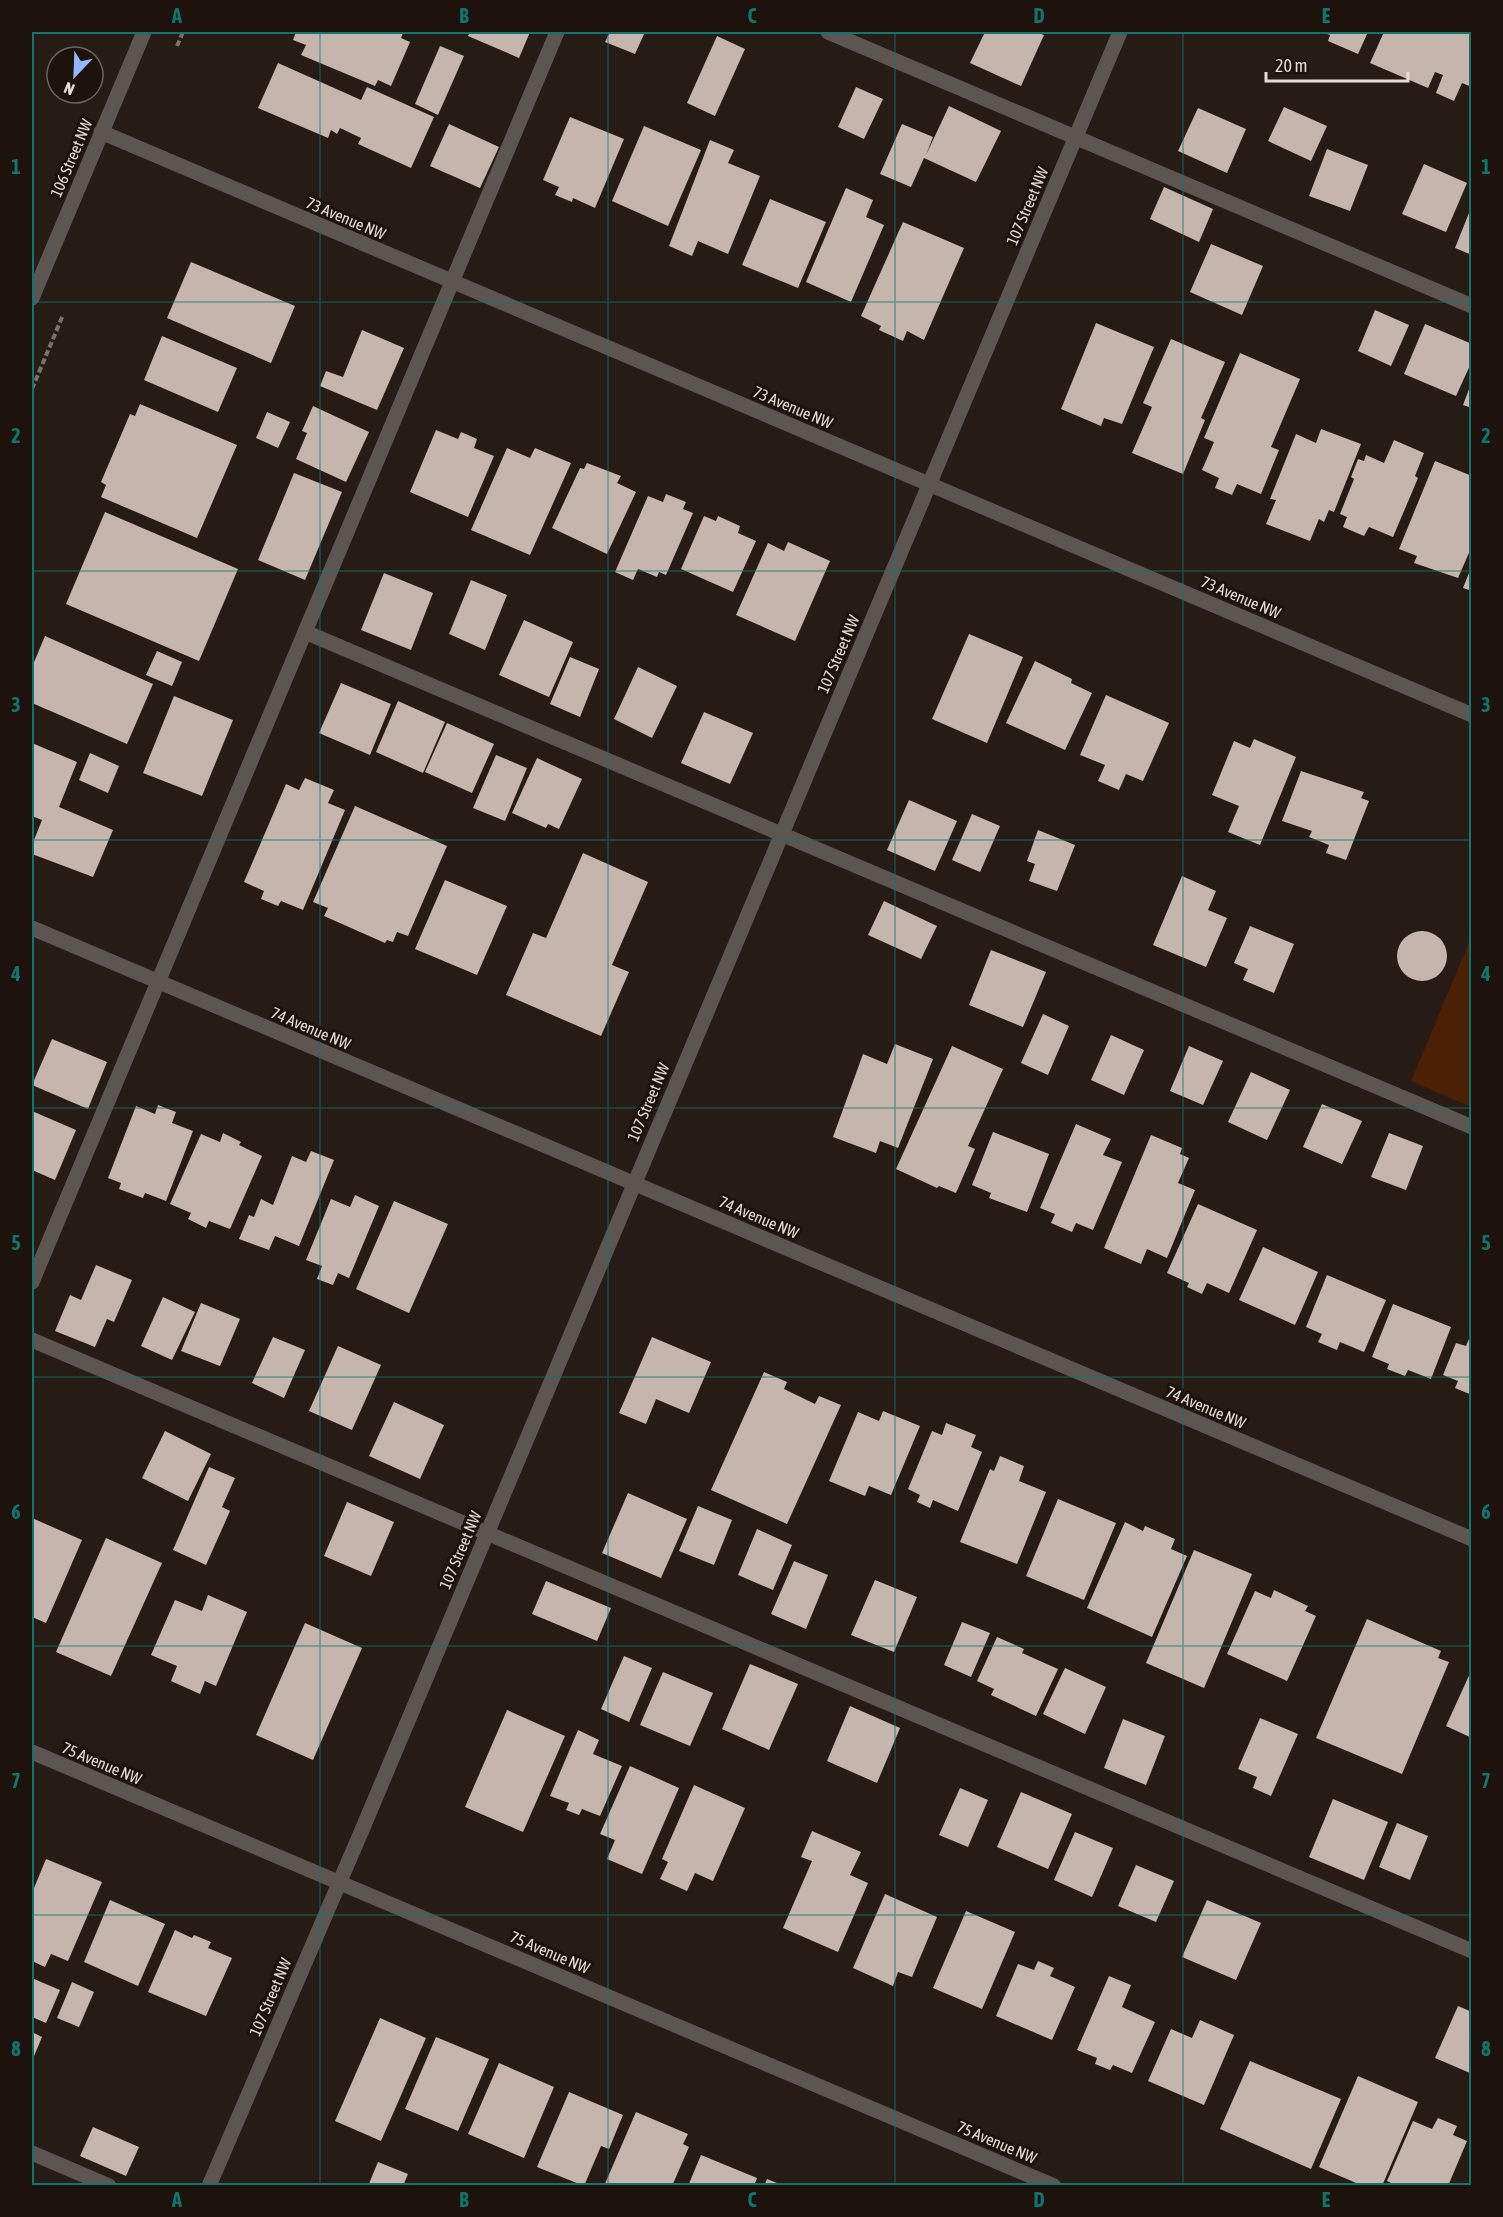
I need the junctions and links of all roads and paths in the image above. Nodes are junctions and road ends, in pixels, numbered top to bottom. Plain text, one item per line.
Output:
1 (144, 32) edge
2 (557, 32) edge
3 (828, 32) edge
4 (1120, 32) edge
5 (101, 132) junction
6 (1075, 137) junction
7 (452, 283) junction
8 (32, 298) edge
9 (1472, 306) edge
10 (929, 484) junction
11 (304, 632) junction
12 (1472, 715) edge
13 (782, 835) junction
14 (32, 928) edge
15 (157, 982) junction
16 (1472, 1127) edge
17 (633, 1184) junction
18 (32, 1282) edge
19 (32, 1340) edge
20 (486, 1533) junction
21 (1472, 1539) edge
22 (32, 1752) edge
23 (339, 1882) junction
24 (1472, 1951) edge
25 (32, 2153) edge
26 (109, 2186) edge
27 (208, 2186) edge
28 (1054, 2186) edge

1 - 5 street, 106 Street NW
2 - 7 street
3 - 6 street
4 - 6 street, 107 Street NW
5 - 7 street, 73 Avenue NW
5 - 8 street, 106 Street NW
6 - 9 street
6 - 10 street, 107 Street NW
7 - 10 street, 73 Avenue NW
7 - 11 street
10 - 12 street, 73 Avenue NW
10 - 13 street, 107 Street NW
11 - 13 street
11 - 15 street
13 - 16 street
13 - 17 street, 107 Street NW
14 - 15 street, 74 Avenue NW
15 - 17 street, 74 Avenue NW
15 - 18 street
17 - 20 street, 107 Street NW
17 - 21 street, 74 Avenue NW
19 - 20 street
20 - 23 street, 107 Street NW
20 - 24 street
22 - 23 street, 75 Avenue NW
23 - 27 street, 107 Street NW
23 - 28 street, 75 Avenue NW
25 - 26 street

